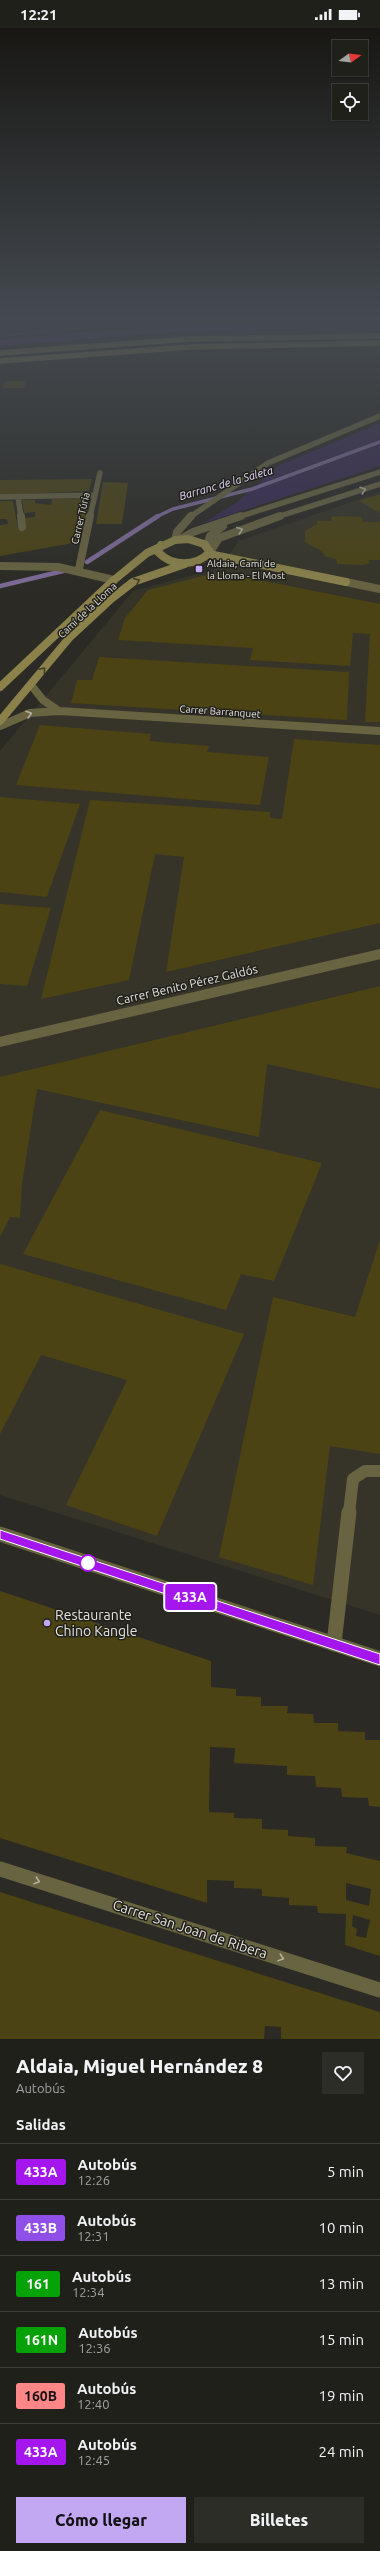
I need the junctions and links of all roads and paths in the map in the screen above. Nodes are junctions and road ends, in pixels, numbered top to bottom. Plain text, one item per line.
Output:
1 (380, 416) edge
2 (380, 472) edge
3 (100, 473) dead end
4 (380, 484) edge
5 (95, 494) junction
6 (0, 497) edge
7 (18, 497) junction
8 (230, 521) junction
9 (22, 527) dead end
10 (178, 540) junction
11 (161, 545) junction
12 (208, 551) junction
13 (198, 561) junction
14 (247, 563) junction
15 (0, 566) edge
16 (79, 569) junction
17 (114, 580) junction
18 (380, 589) edge
19 (30, 684) junction
20 (0, 688) edge
21 (59, 711) junction
22 (0, 722) edge
23 (0, 726) edge
24 (380, 731) edge
25 (380, 954) edge
26 (0, 1042) edge
27 (380, 1471) edge
28 (0, 1534) edge
29 (334, 1644) junction
30 (380, 1659) edge
31 (0, 1869) edge
32 (380, 1990) edge

1 - 10 street
2 - 8 street
3 - 5 street, Carrer Túria
12 -> 4 street
5 - 7 street
5 - 16 street, Carrer Túria
6 - 7 street
7 - 9 street
8 - 10 street
8 - 12 street
10 - 11 street, Camí de la Lloma
10 - 12 street
11 - 13 street
11 - 17 street, Camí de la Lloma
12 - 13 street
12 - 14 street
13 - 14 street
19 -> 13 street, Camí de la Lloma
14 - 18 street
15 - 16 street
16 - 17 street
17 - 20 street, Camí de la Lloma
19 - 21 street, Carrer Barranquet
19 - 22 street, Camí de la Lloma
23 -> 21 street, Carrer Barranquet
21 - 24 street, Carrer Barranquet
25 - 26 street, Carrer Benito Pérez Galdós
27 - 29 street
28 - 29 street
29 - 30 street
31 -> 32 street, Carrer San Joan de Ribera

